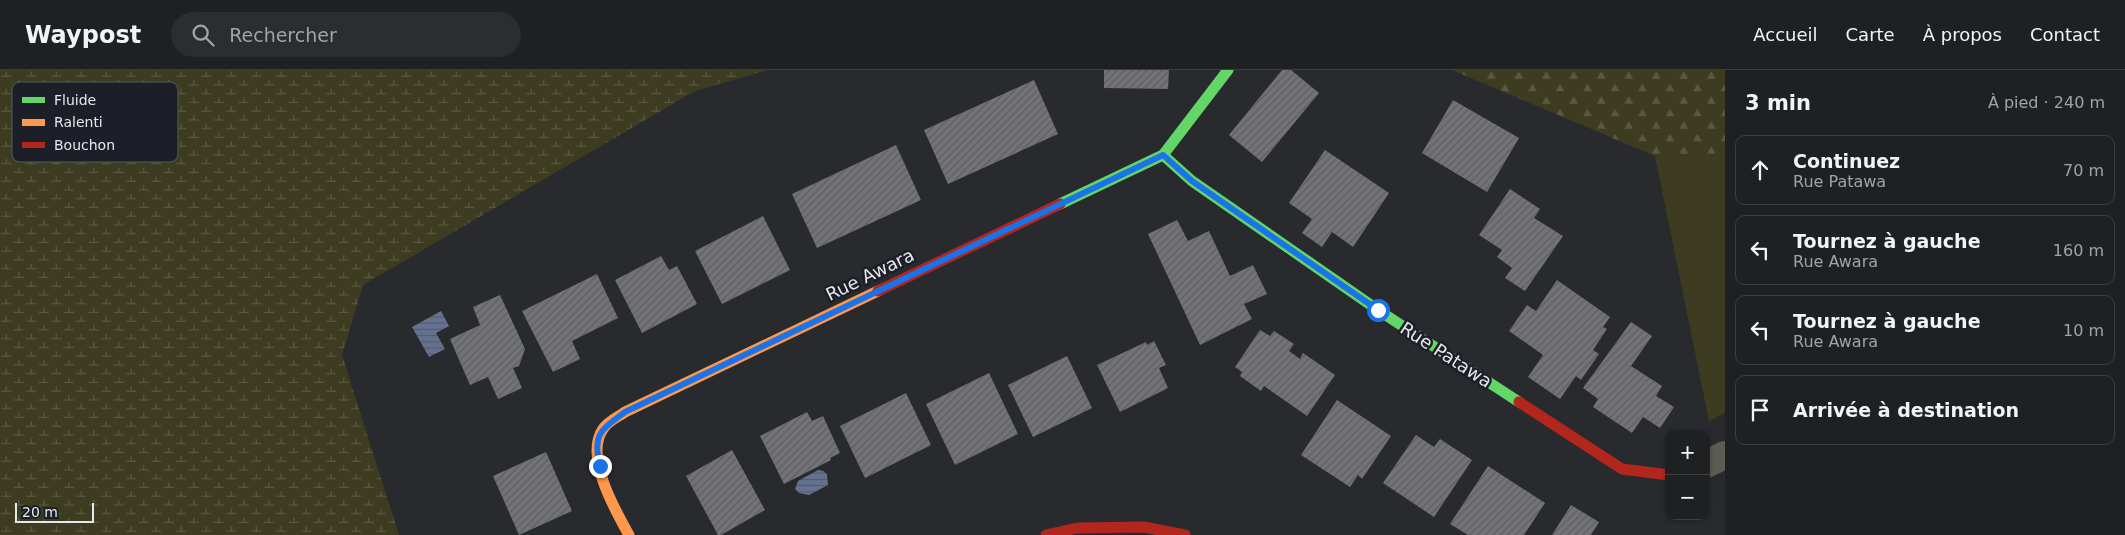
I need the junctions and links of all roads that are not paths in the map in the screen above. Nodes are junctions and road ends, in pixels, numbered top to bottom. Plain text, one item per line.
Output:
1 (1228, 70) edge
2 (1163, 155) junction
3 (1725, 455) edge
4 (1710, 462) edge
5 (1665, 474) edge
6 (629, 535) edge
7 (1046, 535) edge
8 (1185, 535) edge

1 - 2 street, Rue Awara
2 - 5 street, Rue Patawa
2 - 6 street, Rue Awara
3 - 4 street
7 - 8 street

